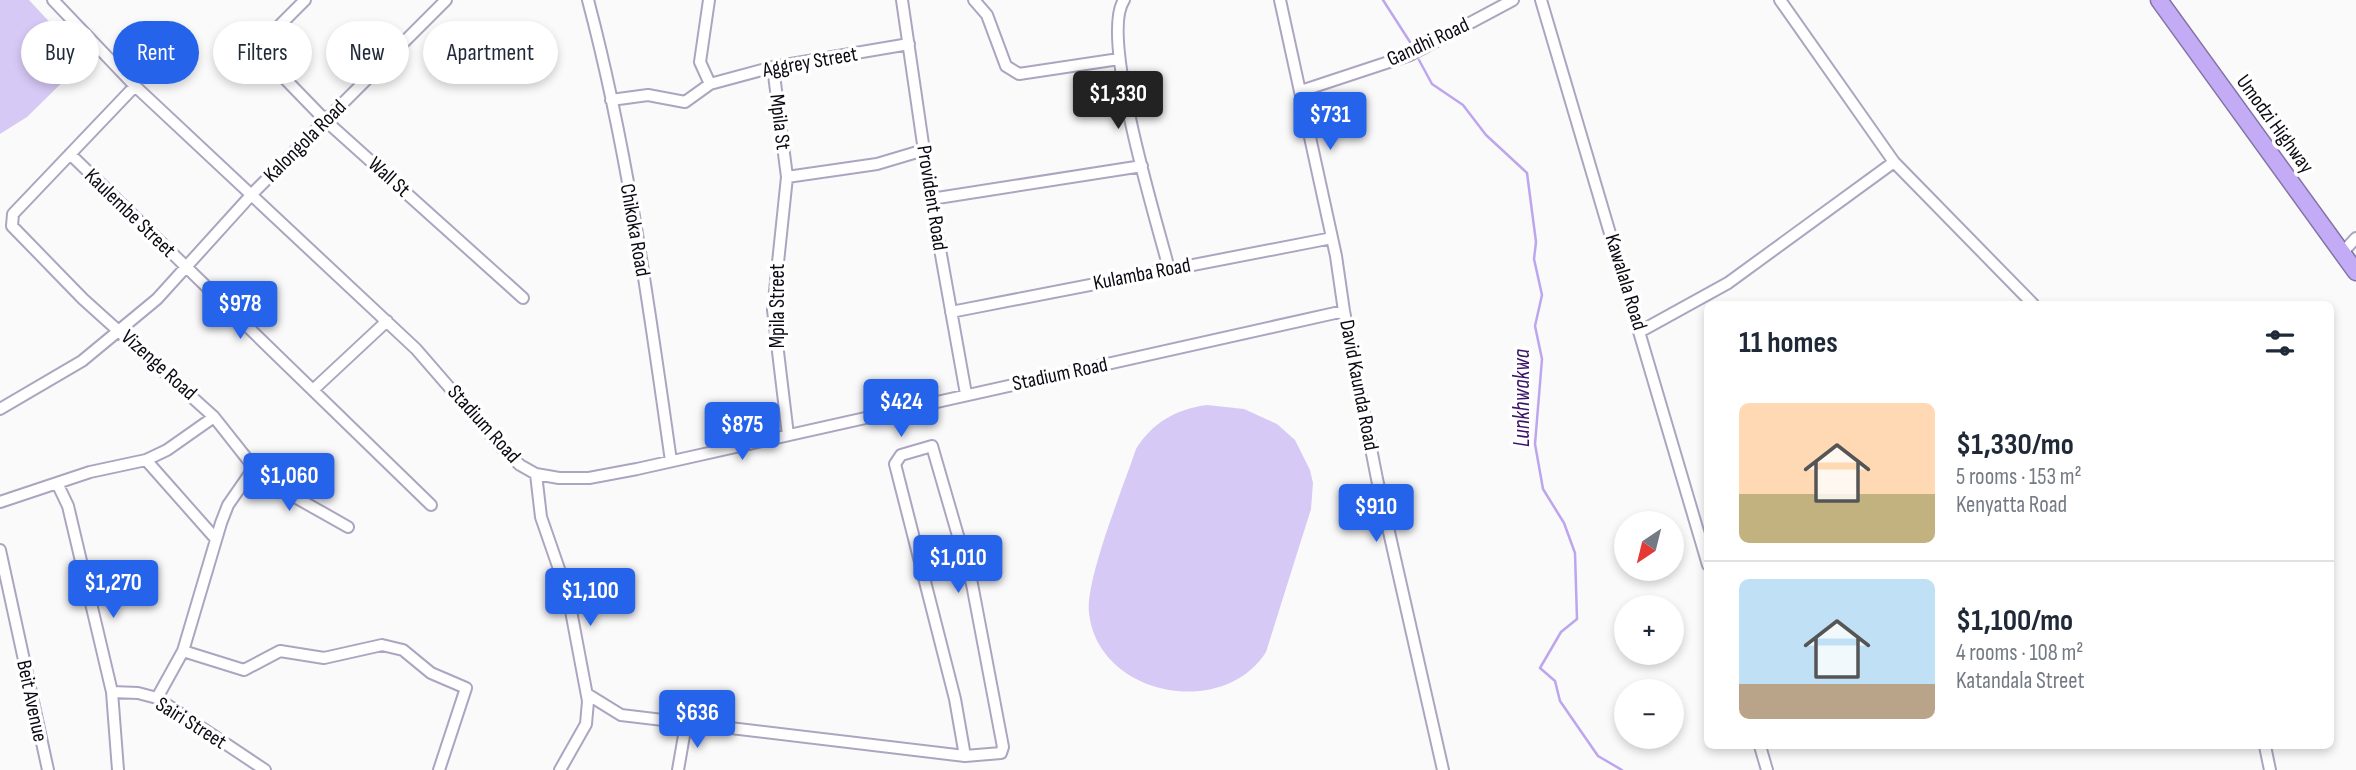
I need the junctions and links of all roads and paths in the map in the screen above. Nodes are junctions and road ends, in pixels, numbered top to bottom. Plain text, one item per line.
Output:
1 (53, 0) edge
2 (305, 0) edge
3 (446, 0) edge
4 (588, 0) edge
5 (709, 0) edge
6 (902, 0) edge
7 (974, 0) edge
8 (1124, 0) edge
9 (1280, 0) edge
10 (1513, 0) edge
11 (1541, 0) edge
12 (1780, 0) edge
13 (2159, 0) edge
14 (909, 44) junction
15 (1119, 59) junction
16 (773, 67) junction
17 (710, 84) junction
18 (135, 86) junction
19 (1301, 91) junction
20 (611, 100) junction
21 (326, 121) junction
22 (924, 150) junction
23 (70, 155) junction
24 (1894, 162) junction
25 (1142, 166) junction
26 (787, 177) junction
27 (253, 193) junction
28 (931, 199) junction
29 (2356, 237) edge
30 (1332, 238) junction
31 (2342, 253) junction
32 (186, 267) junction
33 (1169, 268) junction
34 (2356, 272) edge
35 (523, 298) dead end
36 (2030, 301) edge
37 (951, 312) junction
38 (1344, 312) junction
39 (387, 321) junction
40 (119, 329) junction
41 (1641, 331) junction
42 (313, 390) junction
43 (966, 394) junction
44 (0, 409) edge
45 (214, 416) junction
46 (788, 435) junction
47 (146, 460) junction
48 (671, 461) junction
49 (253, 469) junction
50 (536, 474) junction
51 (57, 483) junction
52 (0, 502) edge
53 (431, 505) dead end
54 (348, 527) dead end
55 (215, 538) junction
56 (0, 550) edge
57 (1704, 551) edge
58 (183, 651) junction
59 (112, 692) junction
60 (587, 694) junction
61 (157, 698) junction
62 (686, 724) junction
63 (1761, 749) edge
64 (2266, 749) edge
65 (965, 756) junction
66 (48, 770) edge
67 (118, 770) edge
68 (265, 770) edge
69 (439, 770) edge
70 (560, 770) edge
71 (678, 770) edge
72 (1443, 770) edge
73 (1767, 770) edge
74 (2270, 770) edge

1 - 18 street, Stadium Road
2 - 21 street, Wall St
3 - 21 street, Kalongola Road
4 - 20 street, Chikoka Road
5 - 17 street
6 - 14 street, Provident Road
7 - 15 street
8 - 15 street
9 - 19 street, David Kaunda Road
10 - 19 street, Gandhi Road
11 - 41 street, Kawalala Road
12 - 24 street
13 - 31 highway, Umodzi Highway
14 - 16 street, Aggrey Street
14 - 22 street, Provident Road
15 - 25 street
16 - 17 street, Aggrey Street
16 - 26 street, Mpila St
17 - 20 street, Aggrey Street
18 - 23 street, Vizenge Road
18 - 27 street, Stadium Road
19 - 30 street, David Kaunda Road
20 - 48 street, Chikoka Road
21 - 27 street, Kalongola Road
21 - 35 street, Wall St
22 - 26 street
22 - 28 street, Provident Road
23 - 32 street, Kaulembe Street
23 - 40 street, Vizenge Road
24 - 36 street
24 - 41 street
25 - 28 street
25 - 33 street
26 - 46 street, Mpila Street
27 - 32 street, Kalongola Road
27 - 39 street, Stadium Road
28 - 37 street, Provident Road
29 - 31 street
30 - 33 street, Kulamba Road
30 - 38 street, David Kaunda Road
31 - 34 highway, Umodzi Highway
32 - 40 street, Kalongola Road
32 - 42 street, Kaulembe Street
33 - 37 street, Kulamba Road
37 - 43 street, Provident Road
38 - 43 street, Stadium Road
38 - 72 street, David Kaunda Road
39 - 42 street
39 - 50 street, Stadium Road
40 - 44 street, Kalongola Road
40 - 45 street, Vizenge Road
41 - 57 street, Kawalala Road
42 - 53 street, Kaulembe Street
43 - 46 street, Stadium Road
45 - 47 street
45 - 49 street, Vizenge Road
46 - 48 street, Stadium Road
47 - 51 street
47 - 55 street
48 - 50 street, Stadium Road
49 - 54 street, Vizenge Road
49 - 55 street
50 - 60 street
51 - 52 street
51 - 59 street
55 - 58 street
56 - 66 street, Beit Avenue
58 - 61 street
58 - 69 street
59 - 61 street, Sairi Street
59 - 67 street
60 - 62 street
60 - 70 street
61 - 68 street, Sairi Street
62 - 65 street
62 - 71 street
63 - 73 street
64 - 74 street
65 - 65 street

